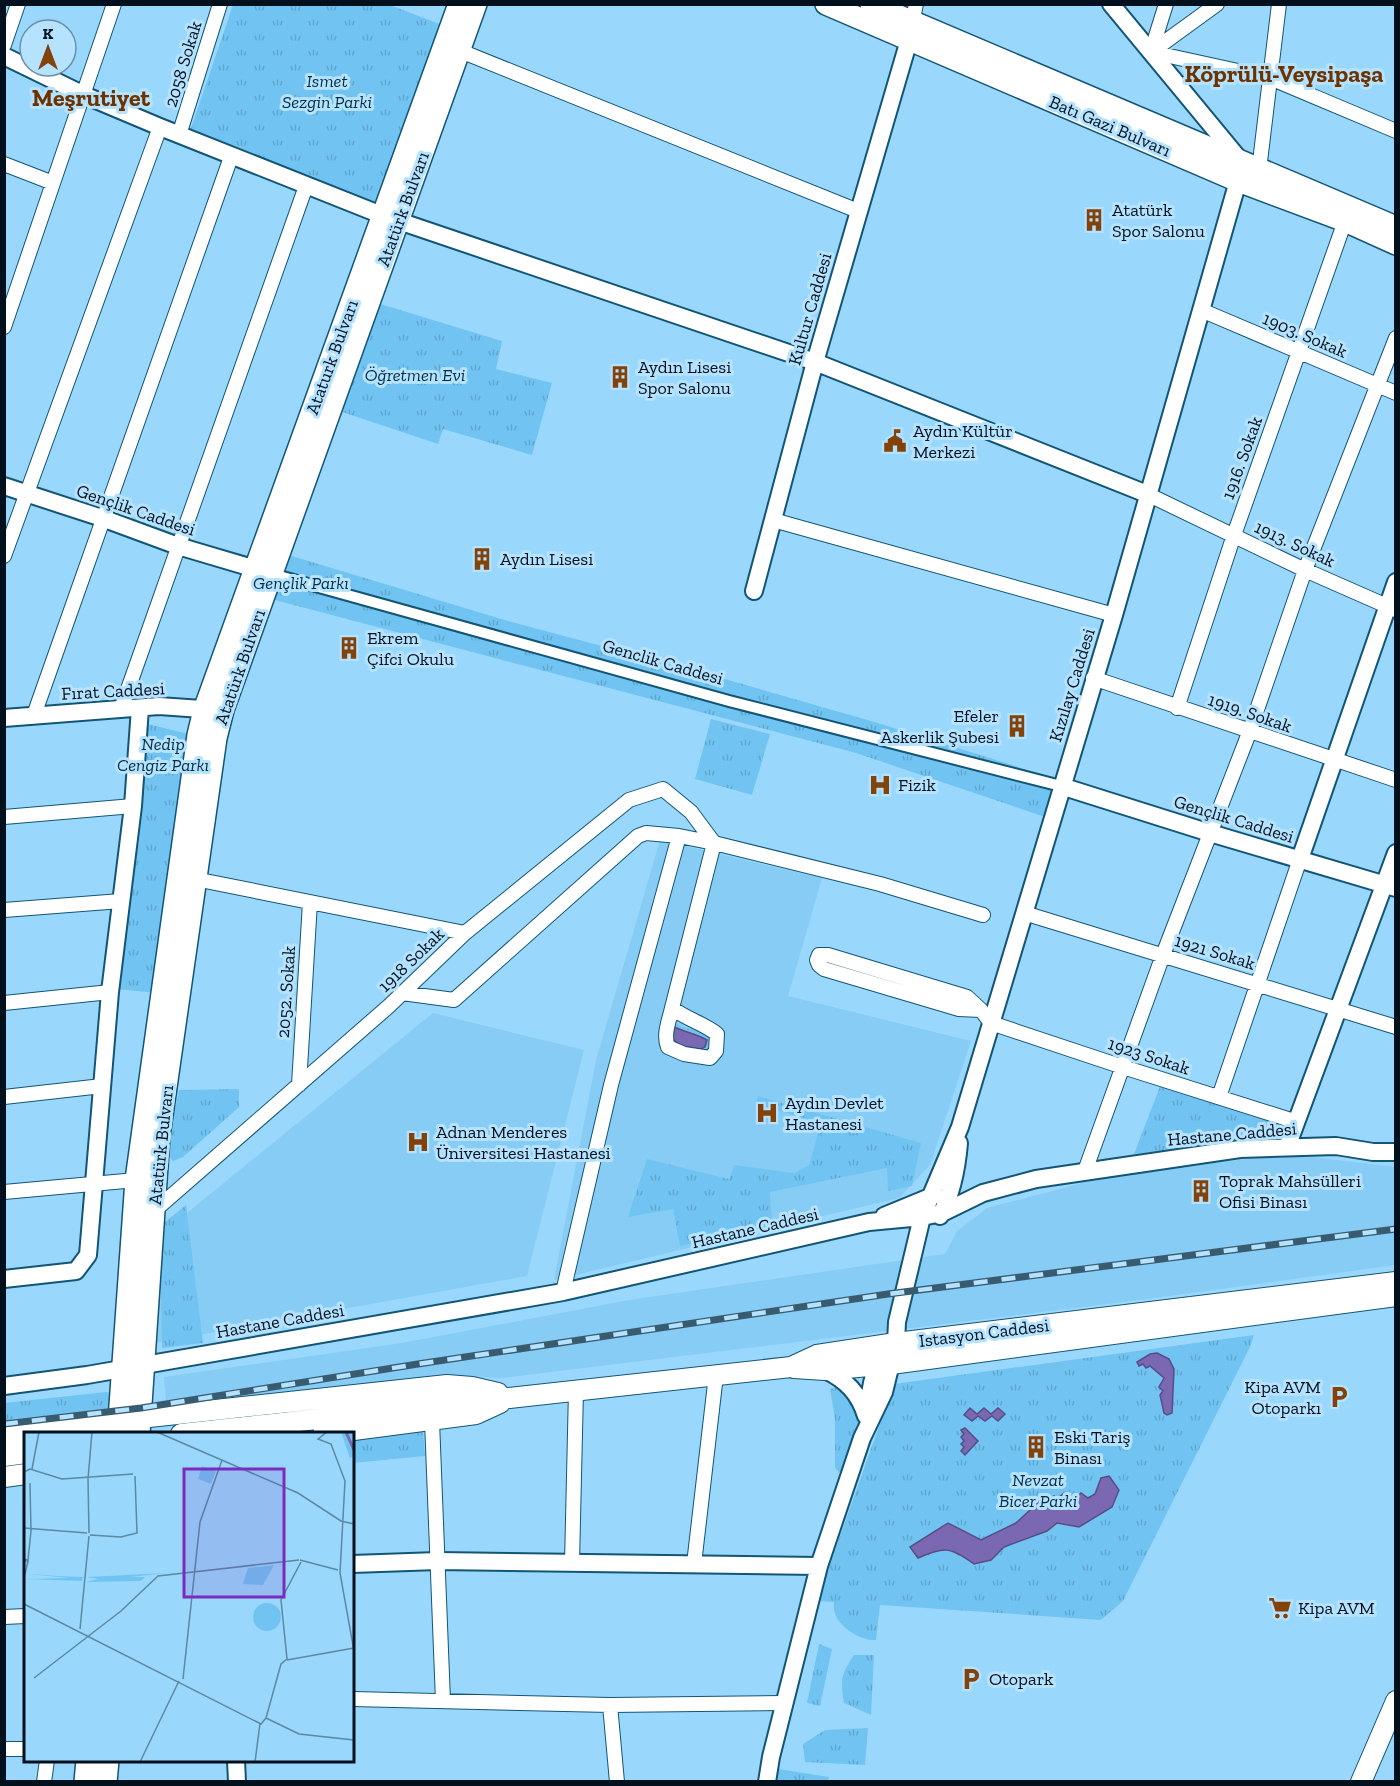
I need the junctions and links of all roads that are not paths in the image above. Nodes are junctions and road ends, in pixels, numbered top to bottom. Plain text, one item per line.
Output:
1 (18, 4) edge
2 (114, 4) edge
3 (220, 4) edge
4 (459, 4) edge
5 (476, 4) edge
6 (826, 4) edge
7 (871, 4) edge
8 (1111, 4) edge
9 (1166, 4) edge
10 (1217, 4) edge
11 (1279, 4) edge
12 (913, 22) edge
13 (4, 45) edge
14 (452, 48) junction
15 (1151, 52) junction
16 (4, 56) edge
17 (1270, 78) junction
18 (84, 95) junction
19 (160, 128) junction
20 (1395, 130) edge
21 (180, 135) junction
22 (231, 157) junction
23 (4, 164) edge
24 (1246, 171) junction
25 (53, 183) junction
26 (306, 186) junction
27 (858, 211) junction
28 (391, 218) junction
29 (1345, 221) junction
30 (1395, 227) edge
31 (1395, 244) edge
32 (1201, 310) junction
33 (4, 327) edge
34 (1395, 338) edge
35 (1299, 351) junction
36 (815, 362) junction
37 (1377, 385) junction
38 (1395, 393) edge
39 (4, 486) edge
40 (27, 494) junction
41 (1147, 494) junction
42 (102, 518) junction
43 (773, 520) junction
44 (1234, 535) junction
45 (178, 546) junction
46 (4, 556) edge
47 (1305, 570) junction
48 (264, 571) junction
49 (1395, 582) edge
50 (754, 591) dead end
51 (1391, 608) edge
52 (1114, 615) junction
53 (1093, 678) junction
54 (140, 708) junction
55 (1177, 708) junction
56 (121, 710) junction
57 (214, 710) junction
58 (34, 715) junction
59 (4, 718) edge
60 (1249, 733) junction
61 (1333, 760) junction
62 (1395, 780) edge
63 (1061, 786) junction
64 (132, 806) junction
65 (4, 817) edge
66 (1210, 833) junction
67 (679, 836) junction
68 (714, 843) junction
69 (1395, 853) edge
70 (1299, 859) junction
71 (187, 878) junction
72 (1390, 886) edge
73 (121, 901) junction
74 (310, 902) junction
75 (4, 910) edge
76 (1024, 913) junction
77 (982, 915) dead end
78 (465, 933) junction
79 (1164, 955) junction
80 (1257, 984) junction
81 (110, 992) junction
82 (402, 993) junction
83 (4, 1004) edge
84 (672, 1008) dead end
85 (1338, 1008) junction
86 (986, 1016) junction
87 (1395, 1027) edge
88 (1123, 1067) junction
89 (299, 1085) junction
90 (102, 1086) junction
91 (4, 1097) edge
92 (1219, 1097) junction
93 (1297, 1122) junction
94 (960, 1127) junction
95 (1287, 1147) junction
96 (1395, 1152) edge
97 (1085, 1171) junction
98 (136, 1180) junction
99 (94, 1183) junction
100 (4, 1192) edge
101 (950, 1193) junction
102 (931, 1196) junction
103 (144, 1210) junction
104 (942, 1213) junction
105 (922, 1217) junction
106 (869, 1222) junction
107 (914, 1251) junction
108 (4, 1279) edge
109 (1395, 1282) edge
110 (563, 1292) junction
111 (1395, 1296) edge
112 (889, 1344) junction
113 (884, 1364) junction
114 (133, 1366) junction
115 (791, 1367) junction
116 (825, 1370) junction
117 (716, 1375) junction
118 (4, 1386) edge
119 (576, 1390) junction
120 (513, 1396) junction
121 (866, 1415) junction
122 (432, 1421) junction
123 (129, 1426) edge
124 (55, 1432) edge
125 (198, 1432) edge
126 (340, 1432) edge
127 (24, 1434) edge
128 (4, 1437) edge
129 (862, 1438) junction
130 (24, 1453) edge
131 (4, 1456) edge
132 (24, 1474) edge
133 (4, 1477) edge
134 (438, 1561) junction
135 (572, 1563) junction
136 (354, 1564) edge
137 (694, 1564) junction
138 (819, 1566) junction
139 (24, 1616) edge
140 (4, 1617) edge
141 (354, 1699) edge
142 (442, 1701) junction
143 (784, 1703) junction
144 (610, 1705) junction
145 (1394, 1713) edge
146 (4, 1749) edge
147 (24, 1749) edge
148 (47, 1762) edge
149 (87, 1762) edge
150 (108, 1762) edge
151 (236, 1762) edge
152 (44, 1782) edge
153 (85, 1782) edge
154 (106, 1782) edge
155 (237, 1782) edge
156 (617, 1782) edge
157 (767, 1782) edge
158 (1361, 1782) edge
159 (1373, 1782) edge

1 - 13 street
2 - 18 street
3 - 21 street, 2058 Sokak
4 - 14 main road, Ataturk Bulvarı
5 - 14 main road
6 - 12 main road, Batı Gazi Bulvarı
7 - 12 main road, Batı Gazi Bulvarı
8 - 15 street
9 - 15 street
10 - 15 street
11 - 17 street
12 - 24 main road, Batı Gazi Bulvarı
12 - 27 street, Kultur Caddesi
14 - 27 street
14 - 28 main road, Ataturk Bulvarı
15 - 17 street
15 - 24 street
16 - 18 street
17 - 20 street
17 - 24 street
18 - 19 street
18 - 25 street
19 - 21 street
19 - 40 street
21 - 22 street
22 - 26 street
22 - 42 street
23 - 25 street
24 - 29 main road, Batı Gazi Bulvarı
24 - 30 main road, Batı Gazi Bulvarı
24 - 32 street, Kızılay Caddesi
25 - 33 street
26 - 28 street
26 - 45 street
27 - 36 street, Kultur Caddesi
28 - 36 street
28 - 48 main road, Ataturk Bulvarı
29 - 31 main road, Batı Gazi Bulvarı
29 - 35 street, 1916. Sokak
32 - 35 street, 1903. Sokak
32 - 41 street, Kızılay Caddesi
34 - 37 street
35 - 37 street, 1903. Sokak
35 - 44 street, 1916. Sokak
36 - 41 street
36 - 43 street, Kultur Caddesi
37 - 38 street, 1903. Sokak
37 - 47 street
39 - 40 street, Gençlik Caddesi
40 - 42 street, Gençlik Caddesi
40 - 46 street
41 - 44 street, 1913. Sokak
41 - 52 street, Kızılay Caddesi
42 - 45 street, Gençlik Caddesi
42 - 58 street
43 - 50 street, Kultur Caddesi
43 - 52 street
44 - 47 street, 1913. Sokak
44 - 55 street, 1916. Sokak
45 - 48 street, Gençlik Caddesi
45 - 56 street
47 - 51 street, 1913. Sokak
47 - 60 street
48 - 57 main road, Ataturk Bulvarı
48 - 63 street, Genclik Caddesi
49 - 51 street
51 - 61 street
52 - 53 street, Kızılay Caddesi
53 - 55 street, 1919. Sokak
53 - 63 street, Kızılay Caddesi
54 - 56 street, Fırat Caddesi
54 - 57 street, Fırat Caddesi
54 - 64 street
55 - 60 street, 1919. Sokak
56 - 58 street, Fırat Caddesi
57 - 71 main road, Atatürk Bulvarı
58 - 59 street, Fırat Caddesi
60 - 61 street, 1919. Sokak
60 - 66 street
61 - 62 street, 1919. Sokak
61 - 70 street
63 - 66 street, Gençlik Caddesi
63 - 76 street, Kızılay Caddesi
64 - 65 street
64 - 73 street
66 - 70 street, Gençlik Caddesi
66 - 79 street
67 - 68 street
67 - 82 street
67 - 110 street
68 - 77 street
68 - 78 street, 1918 Sokak
68 - 84 street
69 - 72 street
70 - 72 street, Gençlik Caddesi
70 - 80 street
71 - 74 street
71 - 98 main road, Atatürk Bulvarı
71 - 103 main road, Atatürk Bulvarı
72 - 85 street
73 - 75 street
73 - 81 street
74 - 78 street
74 - 89 street, 2052. Sokak
76 - 79 street, 1921 Sokak
76 - 86 street, Kızılay Caddesi
78 - 82 street, 1918 Sokak
79 - 80 street, 1921 Sokak
79 - 88 street
80 - 85 street, 1921 Sokak
80 - 92 street
81 - 83 street
81 - 90 street
82 - 89 street, 1918 Sokak
85 - 87 street, 1921 Sokak
85 - 93 street
86 - 86 street
86 - 88 street, 1923 Sokak
86 - 94 street, Kızılay Caddesi
88 - 92 street, 1923 Sokak
88 - 97 street
89 - 103 street, 1918 Sokak
90 - 91 street
90 - 99 street
92 - 93 street, 1923 Sokak
93 - 95 street
94 - 101 street
94 - 102 street, Kızılay Caddesi
95 - 96 street, Hastane Caddesi
95 - 97 street, Hastane Caddesi
97 - 104 street, Hastane Caddesi
98 - 99 street
98 - 103 main road, Atatürk Bulvarı
99 - 100 street
99 - 108 street
101 - 102 street
101 - 104 street
102 - 105 street, Kızılay Caddesi
102 - 106 street
103 - 114 main road, Atatürk Bulvarı
104 - 105 street, Hastane Caddesi
104 - 107 street
105 - 106 street, Hastane Caddesi
105 - 107 street, Kızılay Caddesi
106 - 107 street
106 - 110 street, Hastane Caddesi
107 - 112 street, Kızılay Caddesi
109 - 112 main road, Istasyon Caddesi
110 - 114 street, Hastane Caddesi
111 - 113 main road
112 - 113 street, Kızılay Caddesi
112 - 115 main road, Istasyon Caddesi
113 - 116 main road
113 - 121 street
113 - 129 street
114 - 118 street, Hastane Caddesi
114 - 123 main road, Atatürk Bulvarı
115 - 116 main road
115 - 117 main road, Istasyon Caddesi
116 - 121 street
117 - 119 main road, Istasyon Caddesi
117 - 137 street
119 - 120 main road, Istasyon Caddesi
119 - 135 street
120 - 122 main road
120 - 123 main road
120 - 125 main road, Istasyon Caddesi
121 - 129 street
122 - 126 main road
122 - 134 street
123 - 124 main road
127 - 128 main road
129 - 138 street
130 - 131 main road
132 - 133 main road
134 - 135 street
134 - 136 street
134 - 142 street
135 - 137 street
137 - 138 street
138 - 143 street
139 - 140 street
141 - 142 street
142 - 144 street
143 - 144 street
143 - 157 street
144 - 156 street
145 - 158 main road
145 - 159 main road
146 - 147 street
148 - 152 street
149 - 153 main road
150 - 154 main road
151 - 155 street

